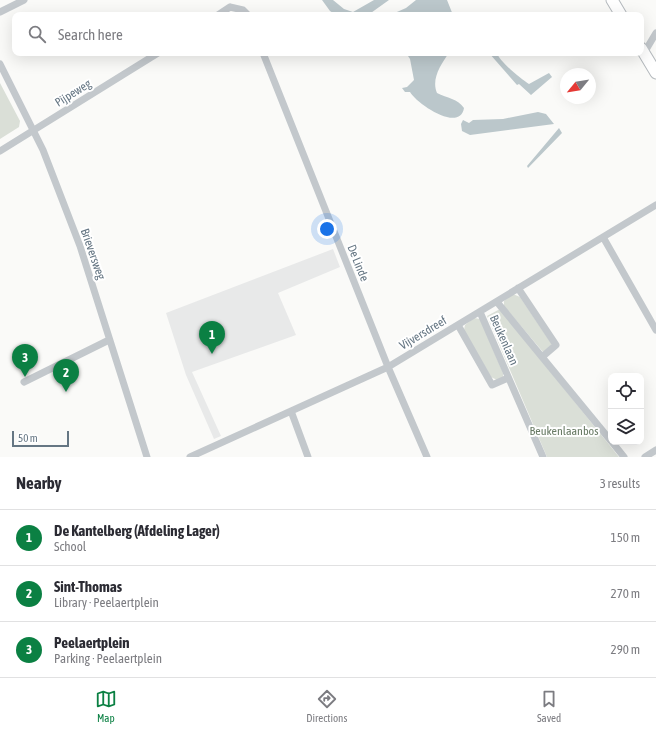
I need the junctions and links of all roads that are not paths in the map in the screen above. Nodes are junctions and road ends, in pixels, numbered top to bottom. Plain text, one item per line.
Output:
1 (24, 0) edge
2 (612, 0) edge
3 (230, 4) edge
4 (0, 12) edge
5 (221, 12) edge
6 (245, 12) edge
7 (619, 12) edge
8 (656, 33) edge
9 (644, 49) edge
10 (644, 52) edge
11 (153, 56) edge
12 (264, 56) edge
13 (0, 64) edge
14 (656, 73) edge
15 (34, 131) junction
16 (0, 151) edge
17 (656, 205) edge
18 (603, 237) junction
19 (518, 288) junction
20 (497, 302) junction
21 (480, 312) junction
22 (458, 325) junction
23 (656, 330) edge
24 (109, 340) junction
25 (542, 357) junction
26 (388, 367) junction
27 (508, 378) junction
28 (24, 382) dead end
29 (290, 411) junction
30 (608, 436) edge
31 (615, 445) edge
32 (656, 450) edge
33 (147, 457) edge
34 (190, 457) edge
35 (308, 457) edge
36 (426, 457) edge
37 (543, 457) edge
38 (624, 457) edge
39 (645, 457) edge

1 - 4 street
2 - 7 main road
3 - 5 street
3 - 6 street
8 - 9 street
10 - 14 main road
11 - 15 street, Pijpeweg
12 - 26 street, De Linde
13 - 15 street, Brieversweg
15 - 16 street, Pijpeweg
15 - 24 street, Brieversweg
17 - 18 street, Vijversdreef
18 - 19 street, Vijversdreef
18 - 23 street
19 - 20 street, Vijversdreef
19 - 25 street
20 - 21 street, Vijversdreef
20 - 25 street
21 - 22 street, Vijversdreef
21 - 27 street, Beukenlaan
22 - 26 street, Vijversdreef
22 - 27 street, Beukenlaan
24 - 28 street
24 - 33 street, Brieversweg
25 - 30 street
26 - 29 street, Vijversdreef
26 - 36 street, De Linde
27 - 37 street, Beukenlaan
29 - 34 street, Vijversdreef
29 - 35 street
31 - 38 street
32 - 39 street

